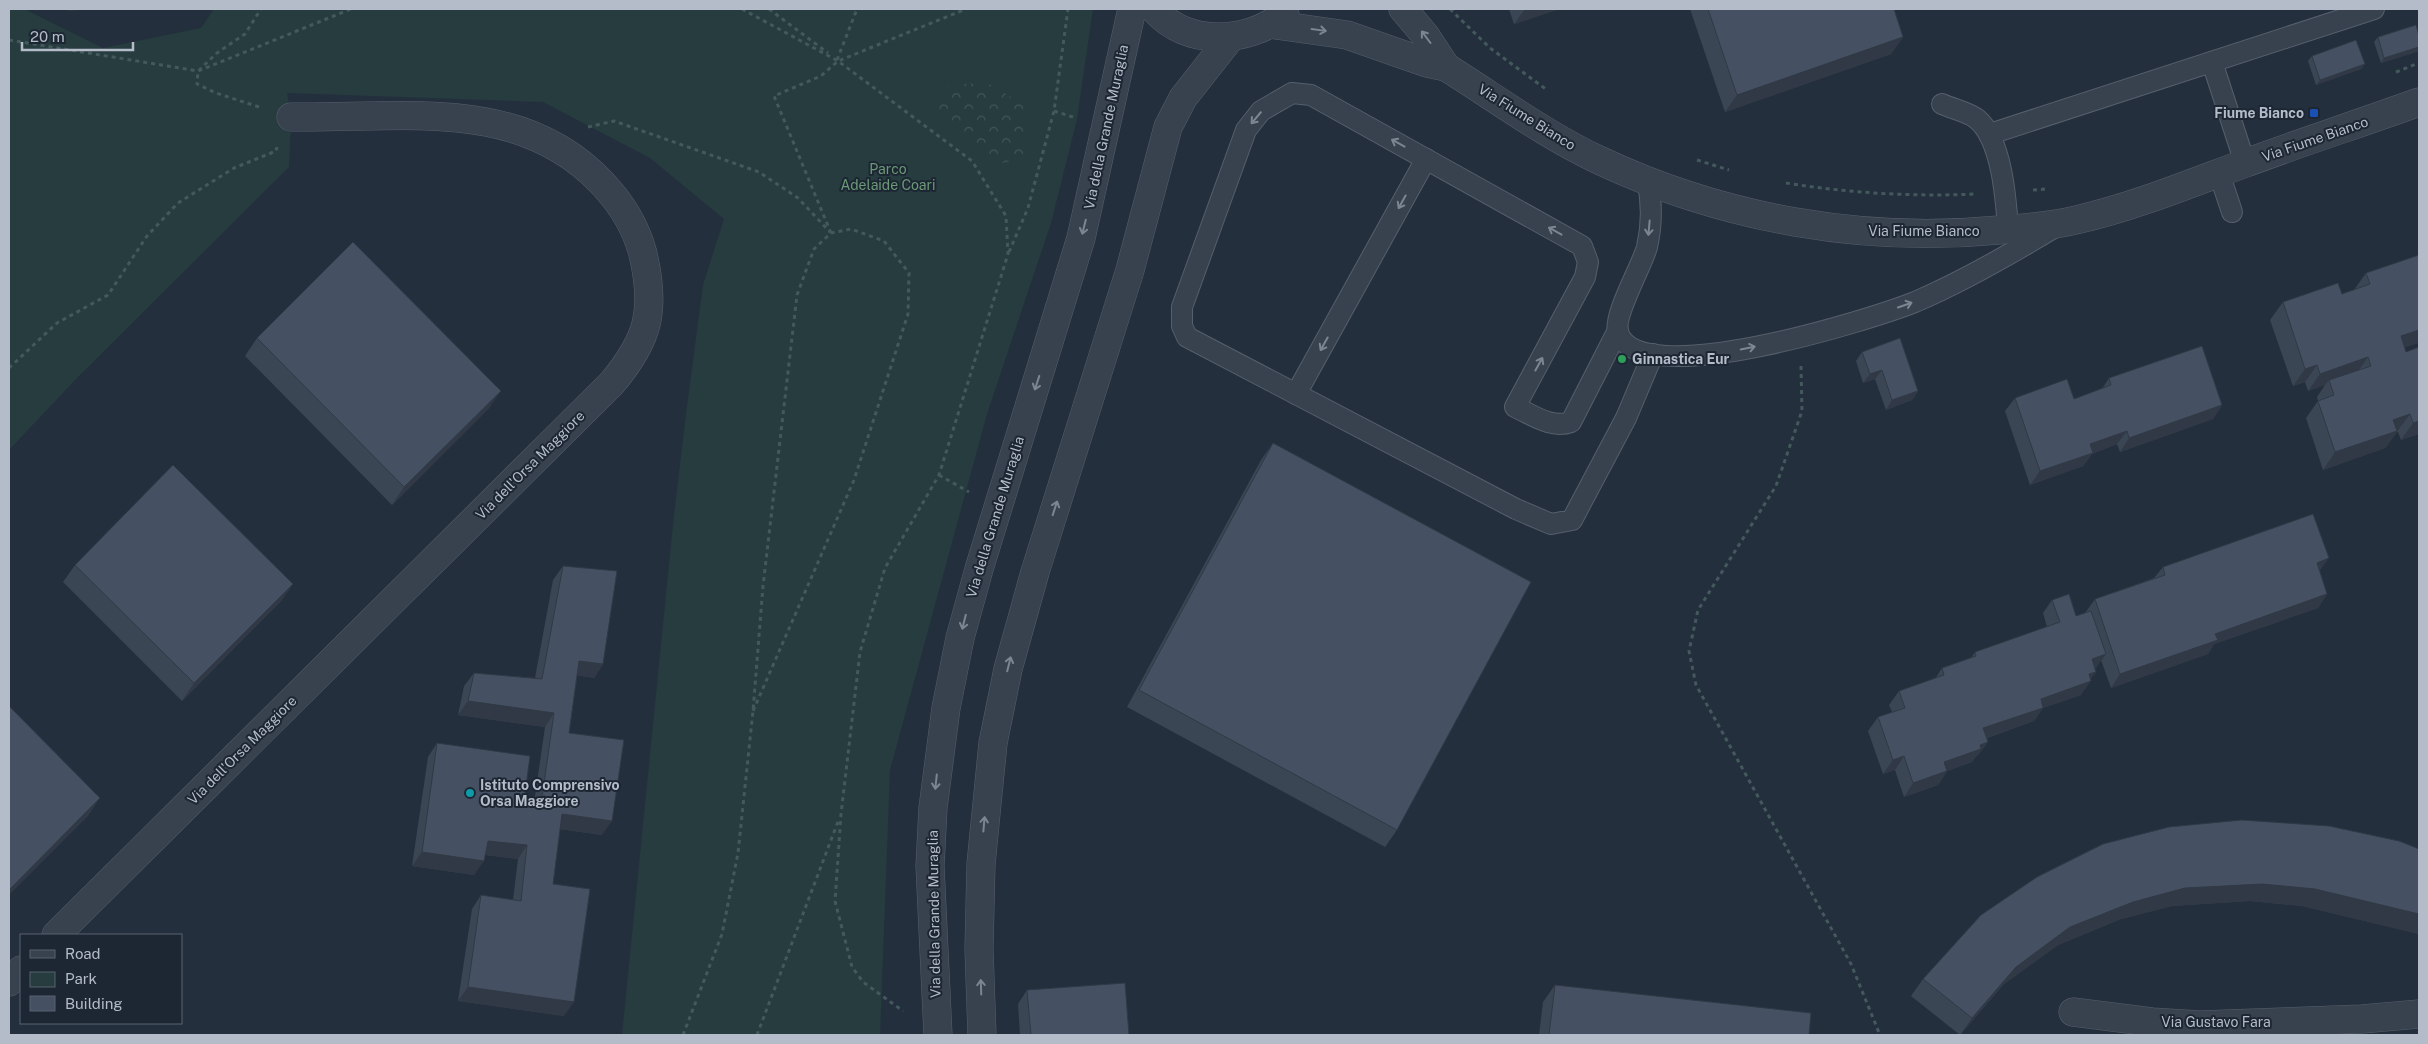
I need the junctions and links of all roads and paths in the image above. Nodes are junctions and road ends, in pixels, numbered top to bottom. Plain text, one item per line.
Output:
1 (261, 9) edge
2 (352, 9) edge
3 (742, 9) edge
4 (769, 9) edge
5 (857, 9) edge
6 (966, 9) edge
7 (1068, 9) edge
8 (1132, 9) edge
9 (1154, 9) edge
10 (1292, 9) edge
11 (1403, 9) edge
12 (1449, 9) edge
13 (2374, 9) edge
14 (1270, 24) junction
15 (1231, 37) junction
16 (9, 40) edge
17 (838, 61) junction
18 (2212, 62) junction
19 (2419, 63) edge
20 (1446, 67) junction
21 (198, 71) junction
22 (2392, 74) dead end
23 (1554, 95) dead end
24 (2419, 102) edge
25 (1942, 104) dead end
26 (1054, 111) junction
27 (291, 117) junction
28 (1077, 119) dead end
29 (1990, 134) junction
30 (568, 153) junction
31 (1692, 158) dead end
32 (1426, 159) junction
33 (2246, 163) junction
34 (1736, 172) dead end
35 (2219, 173) junction
36 (1647, 179) junction
37 (1781, 183) dead end
38 (2051, 189) dead end
39 (2004, 192) junction
40 (2232, 212) dead end
41 (2062, 223) junction
42 (2008, 229) junction
43 (831, 233) junction
44 (1008, 254) junction
45 (1618, 330) junction
46 (1800, 338) junction
47 (1653, 354) junction
48 (9, 368) edge
49 (1296, 394) junction
50 (753, 711) junction
51 (841, 814) junction
52 (57, 934) edge
53 (20, 971) edge
54 (9, 982) edge
55 (2073, 1012) dead end
56 (2419, 1014) edge
57 (683, 1035) edge
58 (757, 1035) edge
59 (938, 1035) edge
60 (982, 1035) edge
61 (1880, 1035) edge

1 - 21 path
2 - 21 path
3 - 17 path
4 - 17 path
5 - 17 path
6 - 17 path
7 - 26 path
8 -> 59 street, Via della Grande Muraglia
9 - 15 street
10 - 14 street
20 -> 11 street
12 - 23 path
13 - 18 lane
14 - 15 street
14 -> 20 street
60 -> 15 street
16 - 21 path
17 - 43 path
17 - 44 path
18 - 29 lane
18 - 33 lane
19 - 22 path
20 - 36 street, Via Fiume Bianco
21 - 27 path
24 - 33 street, Via Fiume Bianco
25 - 29 lane
26 - 28 path
26 - 44 path
27 - 30 street, Via dell'Orsa Maggiore
27 - 48 path
29 - 39 lane
30 - 43 path
30 - 52 street, Via dell'Orsa Maggiore
31 - 34 path
45 -> 32 lane
32 -> 49 lane
32 -> 49 lane
33 - 35 street, Via Fiume Bianco
35 - 40 lane
35 - 41 street, Via Fiume Bianco
36 - 42 street, Via Fiume Bianco
36 -> 45 lane
37 - 39 path
38 - 39 path
39 - 42 lane
41 - 42 street, Via Fiume Bianco
46 -> 41 lane
43 - 50 path
43 - 50 path
44 - 51 path
45 - 47 lane
47 -> 46 lane
46 - 61 path
47 - 49 lane
50 - 57 path
51 - 58 path
51 - 59 path
53 - 54 street
55 - 56 street, Via Gustavo Fara

